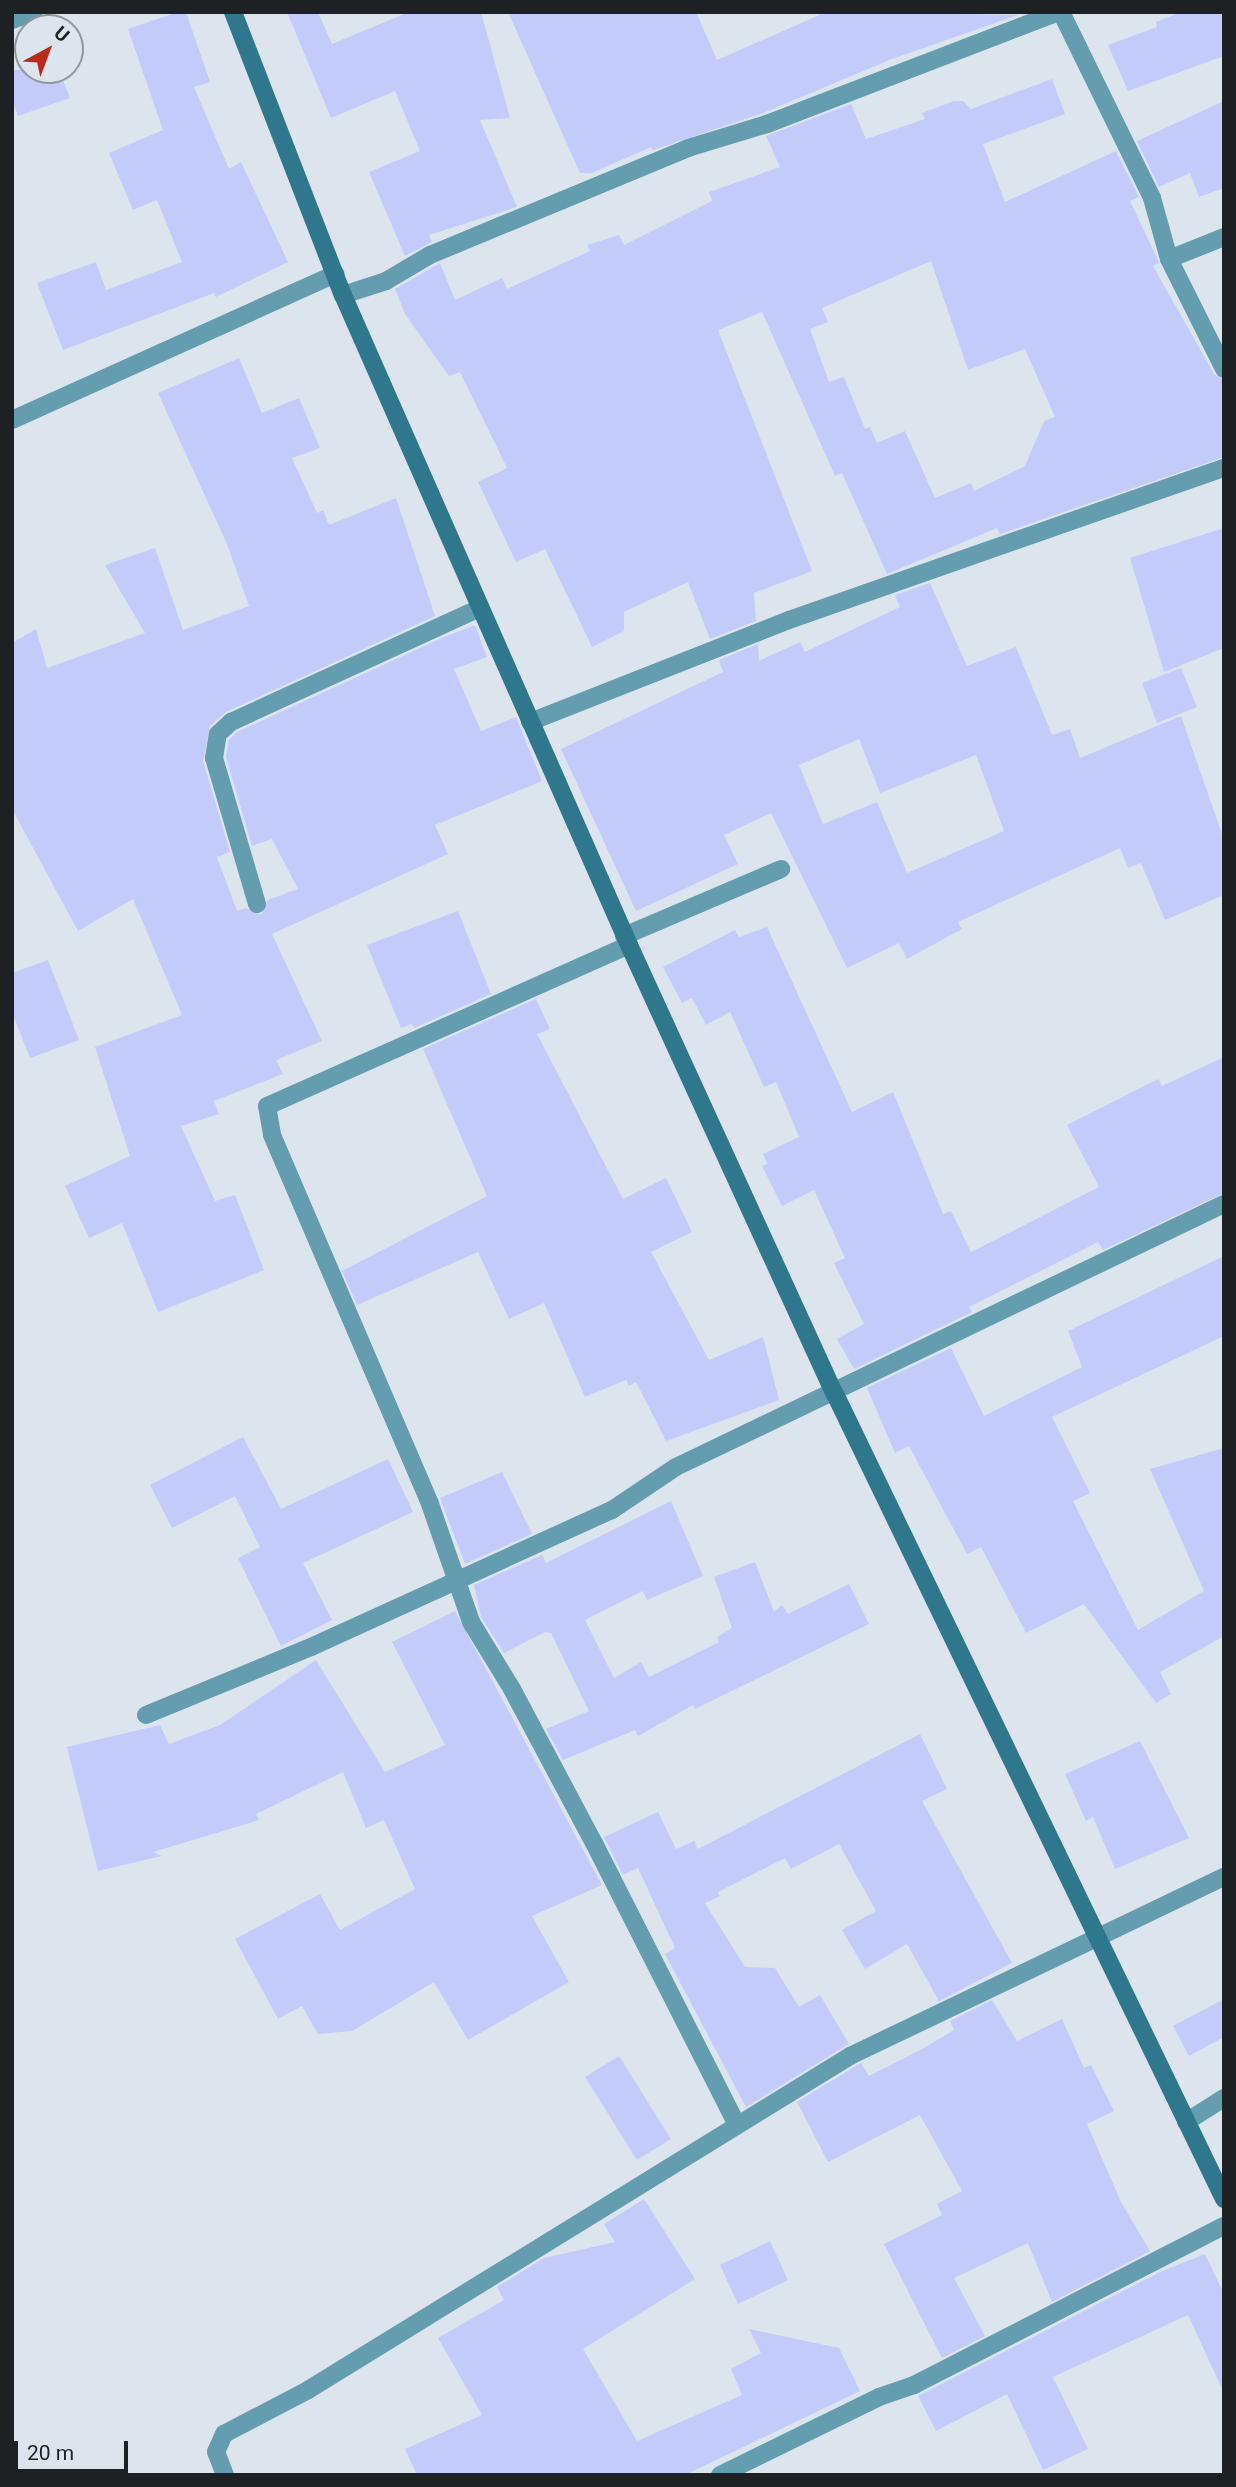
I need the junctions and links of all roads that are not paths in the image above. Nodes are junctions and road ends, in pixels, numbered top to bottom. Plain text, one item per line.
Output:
1 (34, 12) edge
2 (233, 12) edge
3 (1060, 12) edge
4 (12, 20) edge
5 (1224, 237) edge
6 (1169, 258) junction
7 (336, 274) junction
8 (343, 295) junction
9 (1224, 369) edge
10 (12, 420) edge
11 (1224, 468) edge
12 (480, 608) junction
13 (530, 722) junction
14 (782, 869) dead end
15 (257, 904) dead end
16 (626, 941) junction
17 (1224, 1203) edge
18 (835, 1394) junction
19 (457, 1581) junction
20 (146, 1715) dead end
21 (1224, 1877) edge
22 (1094, 1936) junction
23 (1224, 2098) edge
24 (1186, 2122) junction
25 (737, 2124) junction
26 (1224, 2199) edge
27 (1224, 2226) edge
28 (226, 2475) edge
29 (720, 2475) edge

1 - 4 street
2 - 7 street
3 - 6 street
3 - 8 street
5 - 6 street
6 - 9 street
7 - 8 street
7 - 10 street
8 - 12 street
11 - 13 street
12 - 13 street
12 - 15 street
13 - 16 street
14 - 16 street
16 - 18 street
16 - 19 street
17 - 18 street
18 - 19 street
18 - 22 street
19 - 20 street
19 - 25 street
21 - 22 street
22 - 24 street
22 - 25 street
23 - 24 street
24 - 26 street
25 - 28 street
27 - 29 street

